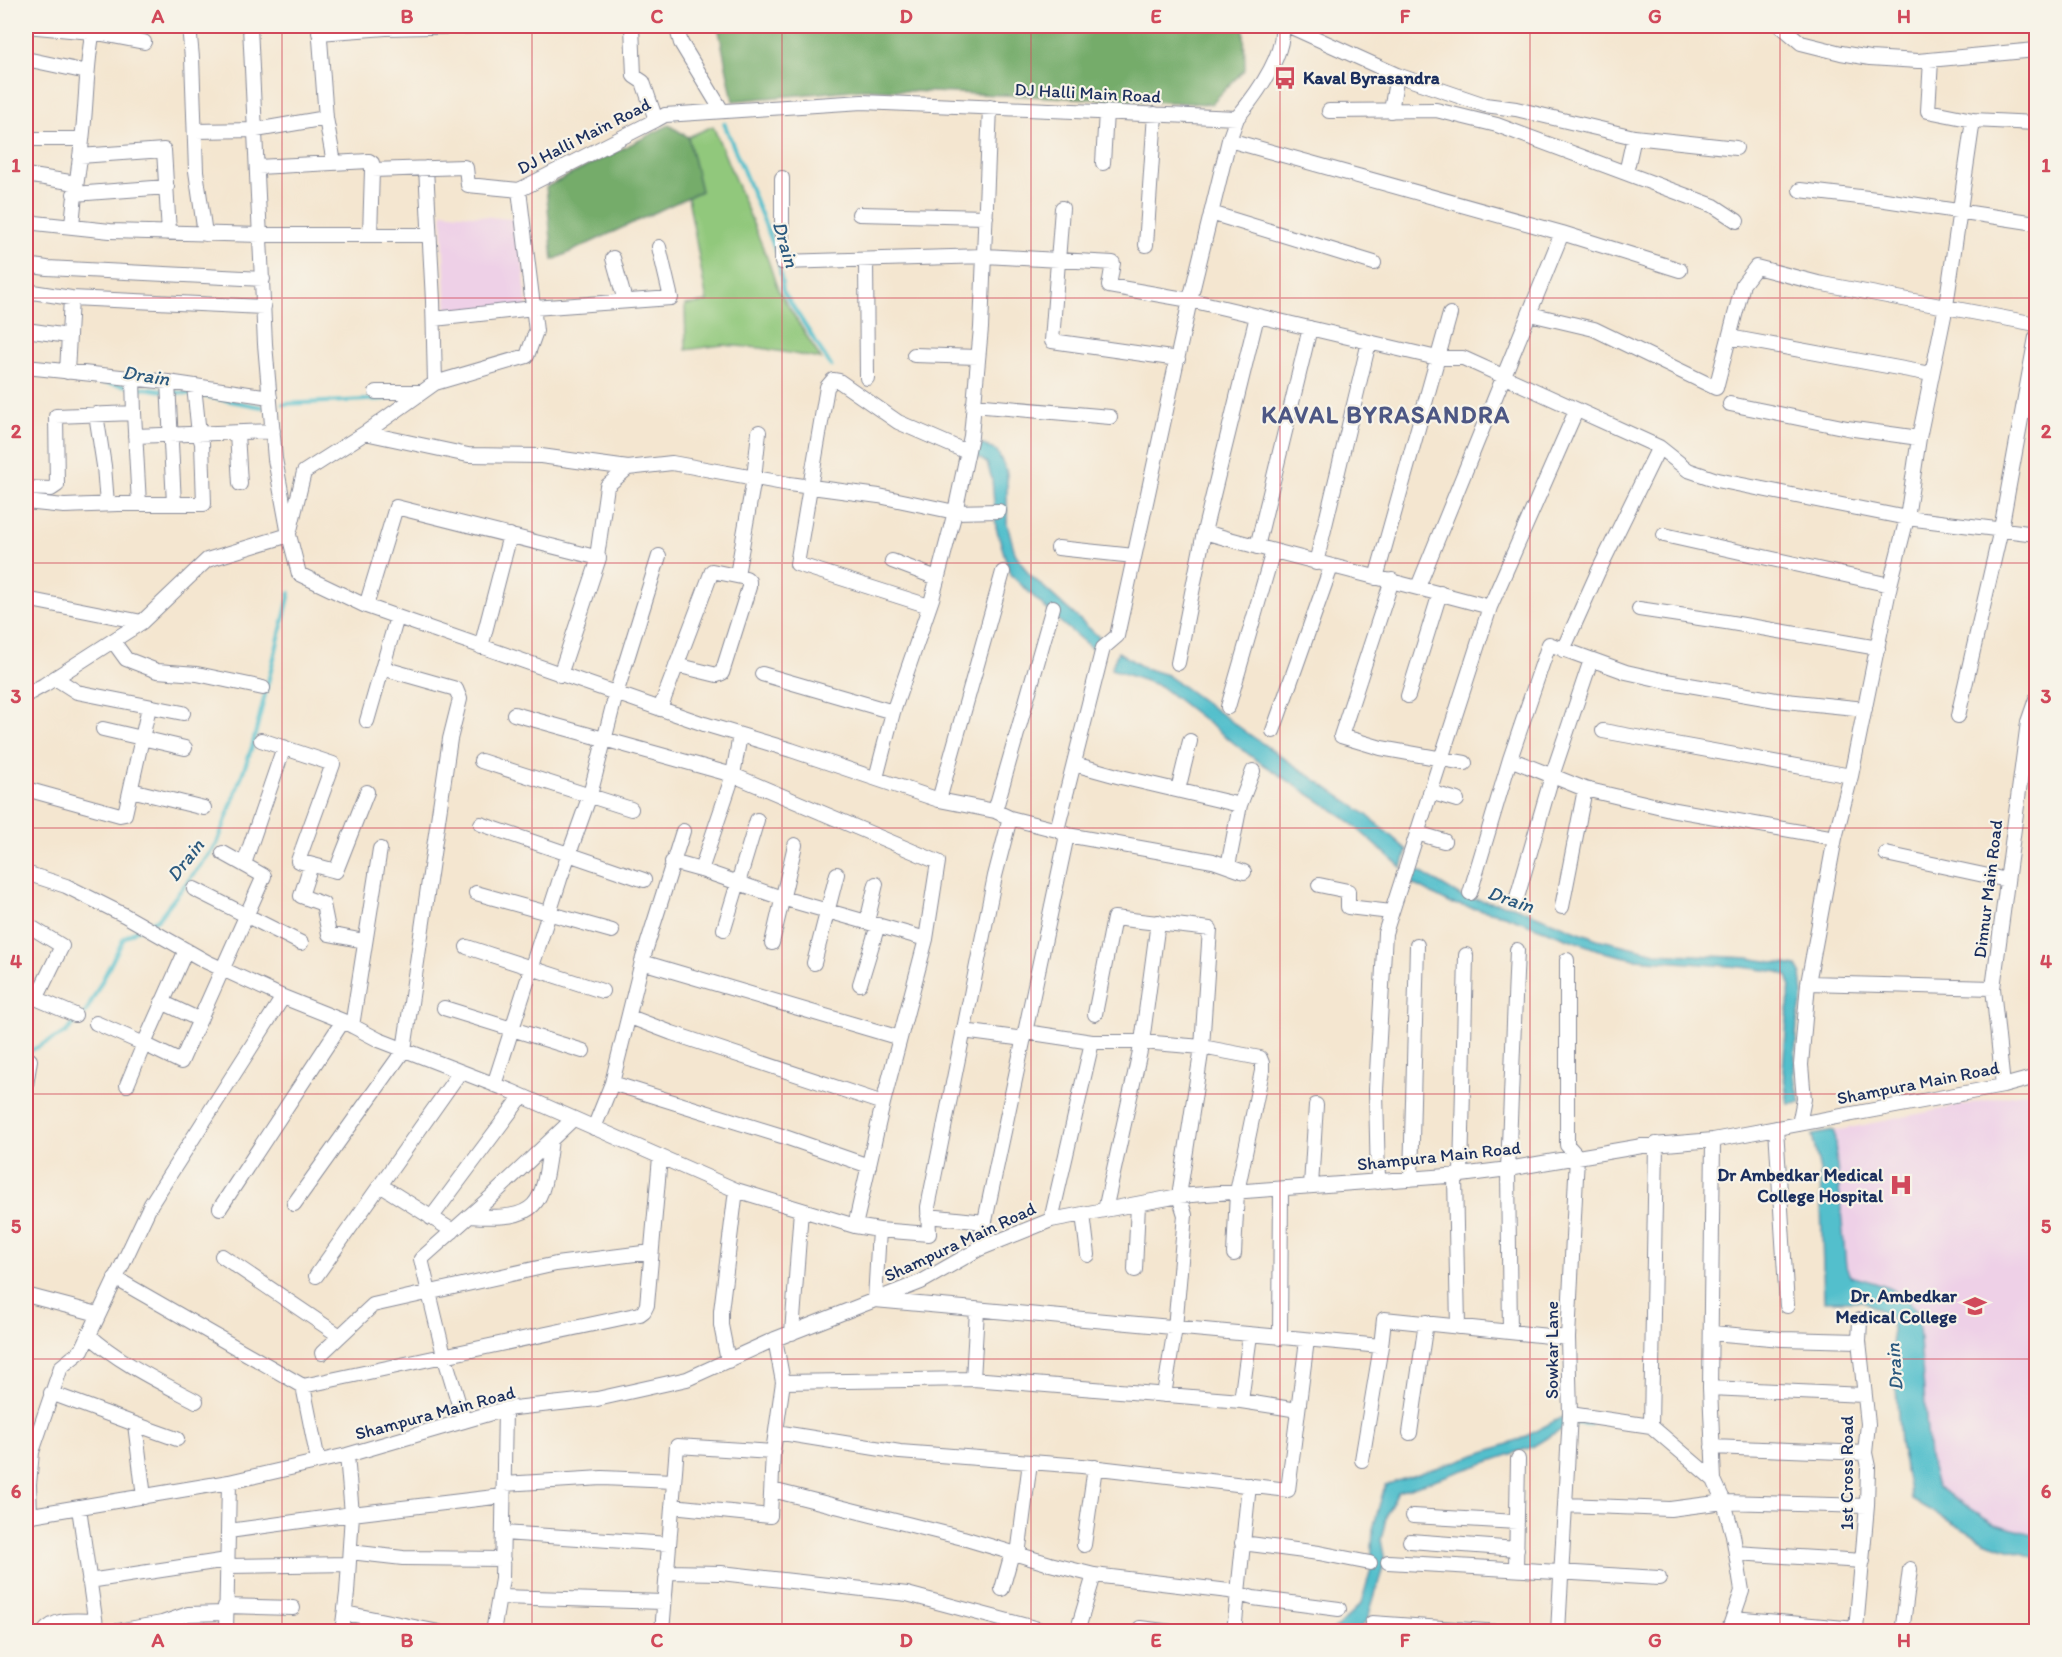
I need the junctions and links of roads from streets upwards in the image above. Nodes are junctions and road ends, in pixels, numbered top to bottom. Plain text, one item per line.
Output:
1 (26, 26) edge
2 (189, 26) edge
3 (250, 26) edge
4 (475, 26) edge
5 (632, 26) edge
6 (676, 26) edge
7 (1282, 26) edge
8 (1288, 26) edge
9 (1781, 26) edge
10 (43, 27) edge
11 (93, 29) edge
12 (319, 29) edge
13 (144, 42) dead end
14 (2037, 50) edge
15 (26, 59) edge
16 (1930, 60) junction
17 (87, 72) junction
18 (1397, 75) junction
19 (990, 107) junction
20 (722, 111) junction
21 (1329, 111) dead end
22 (1391, 111) junction
23 (1106, 112) junction
24 (1155, 114) junction
25 (326, 118) junction
26 (1237, 118) junction
27 (656, 120) junction
28 (1973, 120) junction
29 (2037, 123) edge
30 (256, 130) junction
31 (195, 131) junction
32 (1634, 137) junction
33 (26, 139) edge
34 (82, 139) junction
35 (1229, 140) junction
36 (1736, 148) dead end
37 (80, 156) junction
38 (334, 163) junction
39 (1103, 163) dead end
40 (258, 167) junction
41 (426, 168) junction
42 (372, 170) junction
43 (1626, 173) junction
44 (26, 176) edge
45 (782, 178) dead end
46 (75, 188) junction
47 (167, 188) junction
48 (519, 190) junction
49 (1800, 190) dead end
50 (1062, 208) dead end
51 (1960, 211) junction
52 (1211, 213) junction
53 (859, 214) dead end
54 (986, 217) junction
55 (1737, 221) dead end
56 (26, 222) edge
57 (2037, 223) edge
58 (72, 227) junction
59 (169, 233) junction
60 (1562, 233) junction
61 (205, 234) junction
62 (261, 235) junction
63 (370, 235) junction
64 (429, 235) junction
65 (1146, 245) dead end
66 (659, 247) dead end
67 (985, 256) junction
68 (613, 258) dead end
69 (1060, 259) junction
70 (866, 260) junction
71 (1374, 263) dead end
72 (26, 265) edge
73 (1680, 270) dead end
74 (263, 279) junction
75 (26, 291) edge
76 (71, 298) junction
77 (1190, 300) junction
78 (625, 302) junction
79 (1946, 306) junction
80 (264, 307) junction
81 (534, 308) junction
82 (1450, 314) dead end
83 (1530, 314) junction
84 (1257, 316) junction
85 (434, 319) junction
86 (2037, 324) edge
87 (1310, 328) junction
88 (26, 330) edge
89 (69, 336) junction
90 (2037, 336) edge
91 (1729, 337) junction
92 (1369, 342) junction
93 (914, 355) dead end
94 (978, 357) junction
95 (1437, 358) junction
96 (1178, 359) junction
97 (26, 367) edge
98 (67, 372) junction
99 (1931, 374) junction
100 (867, 378) dead end
101 (1504, 378) junction
102 (435, 383) junction
103 (133, 384) junction
104 (194, 386) junction
105 (169, 388) junction
106 (376, 392) dead end
107 (423, 392) junction
108 (270, 397) junction
109 (1730, 404) dead end
110 (973, 405) junction
111 (1576, 411) junction
112 (134, 413) junction
113 (96, 414) junction
114 (1110, 417) dead end
115 (273, 431) junction
116 (759, 432) dead end
117 (237, 433) junction
118 (365, 433) junction
119 (199, 434) junction
120 (171, 435) junction
121 (135, 436) junction
122 (1919, 438) junction
123 (968, 446) junction
124 (1659, 447) junction
125 (628, 468) junction
126 (754, 478) junction
127 (240, 484) dead end
128 (811, 487) junction
129 (26, 488) edge
130 (26, 502) edge
131 (107, 504) junction
132 (139, 504) junction
133 (174, 504) junction
134 (999, 511) dead end
135 (955, 512) junction
136 (1907, 518) junction
137 (2001, 530) junction
138 (1204, 532) junction
139 (2037, 534) edge
140 (289, 535) junction
141 (510, 535) junction
142 (1664, 535) dead end
143 (1257, 547) junction
144 (1058, 548) dead end
145 (1273, 551) junction
146 (659, 556) dead end
147 (1134, 556) junction
148 (597, 557) junction
149 (892, 561) dead end
150 (1316, 563) junction
151 (1331, 567) junction
152 (1004, 572) dead end
153 (737, 575) junction
154 (937, 578) junction
155 (1376, 578) junction
156 (1392, 580) junction
157 (1890, 585) junction
158 (1418, 587) junction
159 (1440, 593) junction
160 (26, 599) edge
161 (366, 606) junction
162 (929, 606) junction
163 (1053, 607) dead end
164 (1490, 607) junction
165 (1639, 609) dead end
166 (397, 617) junction
167 (142, 622) junction
168 (113, 641) junction
169 (481, 647) junction
170 (1878, 648) junction
171 (1563, 650) junction
172 (1591, 660) junction
173 (1178, 663) dead end
174 (676, 665) junction
175 (382, 668) junction
176 (762, 674) dead end
177 (560, 675) junction
178 (55, 678) junction
179 (263, 688) dead end
180 (616, 694) junction
181 (26, 695) edge
182 (1408, 696) dead end
183 (2037, 699) edge
184 (149, 707) junction
185 (1228, 707) dead end
186 (660, 709) junction
187 (1865, 709) junction
188 (893, 712) junction
189 (183, 713) dead end
190 (513, 714) dead end
191 (1958, 716) dead end
192 (367, 721) dead end
193 (103, 729) dead end
194 (1603, 730) dead end
195 (1273, 731) dead end
196 (740, 735) junction
197 (143, 738) junction
198 (261, 740) dead end
199 (605, 740) junction
200 (1190, 741) dead end
201 (284, 747) junction
202 (185, 748) dead end
203 (1440, 759) junction
204 (1510, 759) junction
205 (481, 761) dead end
206 (1074, 764) junction
207 (1465, 764) dead end
208 (1253, 771) dead end
209 (733, 775) junction
210 (1552, 776) junction
211 (1851, 776) junction
212 (876, 778) junction
213 (26, 789) edge
214 (1585, 789) junction
215 (131, 790) junction
216 (1178, 790) junction
217 (368, 792) dead end
218 (1430, 792) junction
219 (590, 795) junction
220 (939, 800) junction
221 (1457, 801) dead end
222 (1240, 805) junction
223 (204, 808) dead end
224 (631, 809) dead end
225 (995, 811) junction
226 (1010, 818) junction
227 (757, 820) dead end
228 (481, 825) dead end
229 (683, 831) dead end
230 (1062, 832) junction
231 (1417, 833) junction
232 (1835, 838) junction
233 (1444, 841) dead end
234 (795, 845) dead end
235 (380, 849) dead end
236 (223, 853) dead end
237 (1886, 854) dead end
238 (568, 855) junction
239 (672, 862) junction
240 (244, 864) junction
241 (311, 865) junction
242 (1228, 866) junction
243 (701, 870) junction
244 (1244, 872) dead end
245 (26, 873) edge
246 (837, 874) dead end
247 (644, 880) dead end
248 (2007, 880) junction
249 (738, 882) junction
250 (876, 884) dead end
251 (1319, 885) dead end
252 (194, 889) dead end
253 (476, 893) dead end
254 (1470, 893) dead end
255 (782, 898) junction
256 (1516, 901) dead end
257 (1562, 907) dead end
258 (828, 910) junction
259 (1391, 912) junction
260 (548, 914) junction
261 (245, 915) junction
262 (1158, 922) junction
263 (873, 923) junction
264 (26, 924) edge
265 (724, 929) dead end
266 (612, 931) dead end
267 (926, 939) junction
268 (364, 941) junction
269 (301, 943) dead end
270 (772, 943) dead end
271 (1417, 945) dead end
272 (467, 947) dead end
273 (186, 950) junction
274 (1517, 950) dead end
275 (1466, 955) dead end
276 (1567, 960) dead end
277 (642, 962) junction
278 (814, 963) dead end
279 (223, 969) junction
280 (531, 969) junction
281 (1808, 982) junction
282 (860, 984) dead end
283 (1993, 988) junction
284 (602, 991) dead end
285 (31, 996) edge
286 (283, 997) junction
287 (162, 1002) junction
288 (444, 1008) dead end
289 (1095, 1014) dead end
290 (75, 1015) dead end
291 (630, 1017) junction
292 (200, 1020) junction
293 (96, 1023) dead end
294 (347, 1023) junction
295 (512, 1029) junction
296 (963, 1031) junction
297 (1025, 1036) junction
298 (900, 1038) junction
299 (1092, 1042) junction
300 (1142, 1042) junction
301 (144, 1044) junction
302 (1202, 1047) junction
303 (404, 1050) junction
304 (583, 1051) dead end
305 (30, 1060) dead end
306 (460, 1072) junction
307 (2037, 1077) edge
308 (612, 1083) junction
309 (26, 1085) edge
310 (127, 1085) dead end
311 (494, 1085) junction
312 (2003, 1086) junction
313 (522, 1096) junction
314 (883, 1103) junction
315 (1316, 1105) dead end
316 (572, 1120) junction
317 (1799, 1124) junction
318 (594, 1128) junction
319 (1776, 1128) junction
320 (551, 1140) junction
321 (1713, 1140) junction
322 (1656, 1144) junction
323 (660, 1156) junction
324 (1577, 1156) junction
325 (869, 1166) junction
326 (1508, 1169) junction
327 (1458, 1176) junction
328 (1411, 1179) junction
329 (1378, 1182) junction
330 (380, 1185) junction
331 (1311, 1186) junction
332 (1281, 1189) junction
333 (736, 1190) junction
334 (1238, 1192) junction
335 (1179, 1196) junction
336 (294, 1204) dead end
337 (1138, 1204) junction
338 (220, 1208) dead end
339 (801, 1210) junction
340 (1105, 1210) junction
341 (1083, 1214) junction
342 (469, 1216) junction
343 (928, 1216) junction
344 (431, 1218) junction
345 (1051, 1220) junction
346 (985, 1222) junction
347 (855, 1226) junction
348 (879, 1230) junction
349 (453, 1231) junction
350 (979, 1249) junction
351 (651, 1252) junction
352 (1234, 1254) dead end
353 (1088, 1255) dead end
354 (222, 1256) dead end
355 (1135, 1270) dead end
356 (316, 1276) dead end
357 (115, 1278) junction
358 (428, 1293) junction
359 (26, 1295) edge
360 (875, 1300) junction
361 (1787, 1306) dead end
362 (977, 1310) junction
363 (98, 1314) junction
364 (1860, 1320) dead end
365 (1426, 1322) junction
366 (1458, 1327) junction
367 (1175, 1328) junction
368 (1510, 1332) junction
369 (792, 1333) junction
370 (1712, 1333) junction
371 (88, 1334) junction
372 (1250, 1335) junction
373 (340, 1336) junction
374 (1280, 1338) junction
375 (1568, 1338) junction
376 (775, 1340) junction
377 (1307, 1340) junction
378 (1858, 1341) junction
379 (1381, 1346) junction
380 (322, 1353) dead end
381 (444, 1355) junction
382 (728, 1361) junction
383 (973, 1379) junction
384 (783, 1382) junction
385 (303, 1386) junction
386 (1710, 1388) junction
387 (51, 1393) junction
388 (1164, 1395) junction
389 (1864, 1395) junction
390 (196, 1401) dead end
391 (1241, 1401) junction
392 (505, 1409) junction
393 (1298, 1410) junction
394 (1570, 1414) junction
395 (464, 1421) junction
396 (135, 1424) junction
397 (1651, 1426) junction
398 (776, 1432) junction
399 (1410, 1433) dead end
400 (177, 1439) dead end
401 (1712, 1447) junction
402 (773, 1452) junction
403 (1865, 1453) junction
404 (347, 1455) junction
405 (1518, 1459) dead end
406 (1362, 1460) dead end
407 (318, 1461) junction
408 (1030, 1462) junction
409 (1095, 1467) junction
410 (1714, 1480) junction
411 (674, 1481) junction
412 (229, 1482) junction
413 (1249, 1485) junction
414 (504, 1490) junction
415 (771, 1490) junction
416 (144, 1497) junction
417 (1724, 1502) junction
418 (1565, 1505) junction
419 (672, 1506) junction
420 (1867, 1506) junction
421 (79, 1508) junction
422 (352, 1514) junction
423 (28, 1516) edge
424 (1413, 1516) dead end
425 (1517, 1522) junction
426 (229, 1530) junction
427 (503, 1533) junction
428 (1410, 1540) dead end
429 (1242, 1543) junction
430 (669, 1544) junction
431 (1084, 1545) dead end
432 (1517, 1549) junction
433 (1736, 1553) junction
434 (1015, 1554) junction
435 (349, 1558) junction
436 (503, 1559) junction
437 (1863, 1561) junction
438 (1388, 1562) dead end
439 (227, 1563) junction
440 (1370, 1563) dead end
441 (1516, 1569) junction
442 (1910, 1569) dead end
443 (666, 1572) junction
444 (1562, 1572) junction
445 (1094, 1575) junction
446 (1659, 1578) dead end
447 (89, 1581) junction
448 (1002, 1589) dead end
449 (1238, 1594) junction
450 (499, 1597) junction
451 (664, 1602) junction
452 (293, 1608) dead end
453 (1339, 1609) dead end
454 (225, 1610) junction
455 (345, 1613) junction
456 (1372, 1623) dead end
457 (1730, 1625) edge
458 (96, 1626) edge
459 (1140, 1628) dead end
460 (44, 1632) edge
461 (112, 1632) edge
462 (226, 1632) edge
463 (342, 1632) edge
464 (439, 1632) edge
465 (494, 1632) edge
466 (662, 1632) edge
467 (1049, 1632) edge
468 (1077, 1632) edge
469 (1172, 1632) edge
470 (1234, 1632) edge
471 (1499, 1632) edge
472 (1558, 1632) edge
473 (1902, 1632) edge

1 - 10 street
2 - 31 street
3 - 30 street
4 - 12 street
5 - 27 street
6 - 20 street
7 - 26 street
8 - 18 street
9 - 16 street
10 - 11 street
11 - 13 street
11 - 17 street
12 - 25 street
14 - 16 street
15 - 17 street
16 - 28 street
17 - 34 street
18 - 22 street
18 - 32 street
19 - 20 street, DJ Halli Main Road
19 - 23 street, DJ Halli Main Road
19 - 54 street
20 - 27 street, DJ Halli Main Road
21 - 22 street
22 - 43 street
23 - 24 street, DJ Halli Main Road
23 - 39 street
24 - 26 street, DJ Halli Main Road
24 - 65 street
25 - 30 street
25 - 38 street
26 - 35 street
27 - 48 street, DJ Halli Main Road
28 - 29 street
28 - 51 street
30 - 31 street
30 - 40 street
31 - 61 street
32 - 36 street
32 - 43 street
33 - 34 street
34 - 37 street
35 - 52 street
35 - 60 street
37 - 46 street
37 - 47 street
38 - 40 street
38 - 42 street
40 - 62 street
41 - 42 street
41 - 48 street
41 - 64 street
42 - 63 street
43 - 55 street
44 - 46 street
45 - 70 street
46 - 47 street
46 - 58 street
47 - 59 street
48 - 81 street, DJ Halli Main Road
49 - 51 street
50 - 69 street
51 - 57 street
51 - 79 street
52 - 71 street
52 - 77 street
53 - 54 street
54 - 67 street
56 - 58 street
58 - 59 street
59 - 61 street
60 - 73 street
60 - 83 street
61 - 62 street
62 - 63 street
62 - 74 street
63 - 64 street
64 - 85 street
66 - 78 street
67 - 69 street
67 - 70 street
67 - 94 street
68 - 78 street
69 - 77 street
69 - 96 street
70 - 100 street
72 - 74 street
74 - 80 street
75 - 76 street
76 - 80 street
76 - 89 street
77 - 84 street
77 - 96 street
78 - 81 street
79 - 86 street
79 - 91 street
79 - 99 street
80 - 108 street
81 - 85 street
81 - 102 street, DJ Halli Main Road
82 - 95 street
83 - 91 street
83 - 101 street
84 - 87 street
84 - 138 street
85 - 102 street
87 - 92 street
87 - 143 street
88 - 89 street
89 - 98 street
90 - 137 street
91 - 99 street
92 - 95 street
92 - 150 street
93 - 94 street
94 - 110 street
95 - 101 street
95 - 155 street
96 - 147 street
97 - 98 street
98 - 103 street
99 - 122 street
101 - 111 street
101 - 158 street
102 - 107 street, DJ Halli Main Road
103 - 105 street
103 - 112 street
104 - 105 street
104 - 108 street
104 - 119 street
105 - 120 street
106 - 107 street
107 - 118 street, DJ Halli Main Road
108 - 115 street
109 - 122 street
110 - 114 street
110 - 123 street
111 - 124 street
111 - 164 street
112 - 113 street
112 - 121 street
113 - 129 street
113 - 131 street
115 - 117 street
115 - 140 street
116 - 126 street
117 - 119 street
117 - 127 street
118 - 125 street
118 - 140 street, DJ Halli Main Road
119 - 120 street
119 - 133 street
120 - 121 street
120 - 133 street
121 - 132 street
122 - 136 street
123 - 128 street
123 - 135 street
124 - 136 street
124 - 171 street
125 - 126 street
125 - 148 street
126 - 128 street
126 - 153 street
128 - 135 street
128 - 162 street
130 - 131 street
131 - 132 street
132 - 133 street
134 - 135 street
135 - 154 street
136 - 137 street
136 - 157 street
137 - 139 street
137 - 191 street
138 - 143 street
138 - 173 street
140 - 161 street
140 - 167 street
141 - 148 street
141 - 161 street
141 - 169 street
142 - 157 street
143 - 145 street
144 - 147 street
145 - 150 street
145 - 185 street
146 - 180 street
147 - 206 street
148 - 177 street
149 - 154 street
150 - 151 street
151 - 155 street
151 - 195 street
152 - 220 street
153 - 174 street
153 - 174 street
154 - 162 street
155 - 156 street
156 - 158 street
156 - 203 street
157 - 170 street
158 - 159 street
159 - 164 street
159 - 182 street
160 - 167 street
161 - 166 street
162 - 188 street
163 - 225 street
164 - 203 street
165 - 170 street
166 - 169 street
166 - 175 street
167 - 168 street
168 - 178 street
168 - 179 street
169 - 177 street
170 - 187 street
171 - 172 street
171 - 204 street
172 - 187 street
172 - 210 street
174 - 186 street
175 - 192 street
175 - 303 street
176 - 188 street
177 - 180 street
178 - 181 street
178 - 184 street
180 - 186 street
180 - 199 street
183 - 248 street, Dinnur Main Road
184 - 189 street
184 - 197 street
186 - 196 street
187 - 211 street
188 - 212 street
190 - 199 street
193 - 197 street
194 - 211 street
196 - 209 street
196 - 212 street
197 - 202 street
197 - 215 street
198 - 201 street
199 - 209 street
199 - 219 street
200 - 216 street
201 - 240 street
201 - 241 street
203 - 207 street
203 - 218 street
204 - 210 street
204 - 254 street
205 - 219 street
206 - 216 street
206 - 230 street
208 - 222 street
209 - 243 street
209 - 267 street
210 - 214 street
210 - 256 street
211 - 232 street
212 - 220 street
213 - 215 street
214 - 232 street
214 - 257 street
215 - 223 street
216 - 222 street
217 - 241 street
218 - 221 street
218 - 231 street
219 - 224 street
219 - 238 street
220 - 225 street
222 - 242 street
225 - 226 street
226 - 230 street
226 - 296 street
227 - 249 street
228 - 238 street
229 - 239 street
230 - 242 street
230 - 297 street
231 - 233 street
231 - 259 street
232 - 281 street
234 - 255 street
235 - 268 street
236 - 240 street
237 - 248 street
238 - 247 street
238 - 260 street
239 - 243 street
239 - 277 street
240 - 261 street
241 - 268 street
242 - 244 street
243 - 249 street
245 - 273 street
246 - 258 street
248 - 283 street, Dinnur Main Road
249 - 255 street
249 - 265 street
250 - 263 street
251 - 259 street
252 - 261 street
253 - 260 street
255 - 258 street
255 - 270 street
258 - 263 street
258 - 278 street
259 - 329 street
260 - 266 street
260 - 280 street
261 - 269 street
261 - 279 street
262 - 289 street
262 - 300 street
262 - 302 street
263 - 267 street
263 - 282 street
264 - 285 street
267 - 298 street
268 - 294 street
271 - 328 street
272 - 280 street
273 - 279 street
273 - 287 street
274 - 326 street
275 - 327 street
276 - 324 street
277 - 291 street
277 - 298 street
279 - 286 street
279 - 292 street
280 - 284 street
280 - 295 street
281 - 283 street
281 - 317 street
283 - 312 street, Dinnur Main Road
285 - 290 street
286 - 294 street
286 - 357 street
287 - 292 street
287 - 301 street
288 - 295 street
291 - 308 street
291 - 314 street
292 - 301 street
293 - 301 street
294 - 303 street
294 - 338 street
295 - 304 street
295 - 311 street
296 - 297 street
296 - 343 street
297 - 299 street
297 - 346 street
298 - 314 street
299 - 300 street
299 - 345 street
300 - 302 street
300 - 340 street
301 - 310 street
302 - 334 street
302 - 335 street
303 - 306 street
303 - 336 street
305 - 309 street
306 - 311 street
306 - 330 street
307 - 312 street, Shampura Main Road
308 - 318 street
308 - 325 street
311 - 313 street
312 - 317 street, Shampura Main Road
313 - 316 street
313 - 344 street
314 - 325 street
315 - 331 street
316 - 318 street
316 - 320 street
317 - 319 street, Shampura Main Road
318 - 323 street
319 - 321 street, Shampura Main Road
319 - 361 street
320 - 342 street
320 - 342 street
321 - 322 street, Shampura Main Road
321 - 370 street
322 - 324 street, Shampura Main Road
322 - 397 street
323 - 333 street
323 - 351 street
324 - 326 street, Shampura Main Road
324 - 375 street, Sowkar Lane
325 - 347 street
326 - 327 street, Shampura Main Road
326 - 368 street
327 - 328 street, Shampura Main Road
327 - 366 street
328 - 329 street, Shampura Main Road
329 - 331 street, Shampura Main Road
330 - 344 street
330 - 356 street
331 - 332 street, Shampura Main Road
332 - 334 street, Shampura Main Road
332 - 374 street
333 - 339 street
333 - 382 street
334 - 335 street, Shampura Main Road
334 - 352 street
335 - 337 street, Shampura Main Road
335 - 367 street
337 - 340 street, Shampura Main Road
337 - 355 street
339 - 347 street
339 - 369 street
340 - 341 street, Shampura Main Road
341 - 345 street, Shampura Main Road
341 - 353 street
342 - 349 street
343 - 346 street
343 - 348 street
344 - 349 street
345 - 350 street, Shampura Main Road
346 - 350 street
347 - 348 street
348 - 360 street
349 - 358 street
350 - 360 street, Shampura Main Road
351 - 358 street
351 - 381 street
354 - 373 street
357 - 363 street
357 - 385 street
358 - 373 street
358 - 381 street
359 - 363 street
360 - 362 street
360 - 369 street, Shampura Main Road
362 - 367 street
362 - 383 street
363 - 371 street
364 - 378 street, 1st Cross Road
365 - 366 street
365 - 379 street
365 - 399 street
366 - 368 street
367 - 372 street
367 - 388 street
368 - 375 street
369 - 376 street, Shampura Main Road
370 - 378 street
370 - 386 street
371 - 387 street
371 - 390 street
372 - 374 street
372 - 391 street
373 - 380 street
374 - 377 street
375 - 394 street, Sowkar Lane
376 - 382 street, Shampura Main Road
376 - 384 street
377 - 379 street
377 - 393 street
378 - 389 street, 1st Cross Road
379 - 406 street
381 - 385 street
381 - 395 street
382 - 392 street, Shampura Main Road
383 - 384 street
383 - 388 street
384 - 398 street
385 - 407 street
386 - 389 street
386 - 401 street
387 - 396 street
387 - 423 street
388 - 391 street
389 - 403 street, 1st Cross Road
391 - 393 street
392 - 395 street, Shampura Main Road
392 - 414 street
393 - 413 street
394 - 397 street, Sowkar Lane
394 - 418 street
395 - 404 street, Shampura Main Road
396 - 400 street
396 - 416 street
397 - 410 street
398 - 402 street
398 - 408 street
401 - 403 street
401 - 410 street
402 - 411 street
402 - 415 street
403 - 420 street, 1st Cross Road
404 - 407 street, Shampura Main Road
404 - 422 street
405 - 425 street
407 - 412 street, Shampura Main Road
408 - 409 street
408 - 434 street
409 - 413 street
409 - 431 street
410 - 417 street
411 - 414 street
411 - 419 street
412 - 416 street, Shampura Main Road
412 - 426 street
413 - 429 street
414 - 422 street
414 - 427 street
415 - 419 street
415 - 434 street
416 - 421 street, Shampura Main Road
417 - 418 street
417 - 420 street
417 - 433 street
418 - 444 street
419 - 430 street
420 - 437 street, 1st Cross Road
421 - 423 street, Shampura Main Road
421 - 447 street
422 - 426 street
422 - 435 street
424 - 425 street
425 - 432 street
426 - 439 street
427 - 430 street
427 - 436 street
428 - 432 street
429 - 440 street
429 - 449 street
430 - 443 street
432 - 441 street
433 - 437 street
433 - 457 street
434 - 445 street
434 - 448 street
435 - 436 street
435 - 439 street
435 - 455 street
436 - 450 street
437 - 457 street, 1st Cross Road
438 - 441 street
439 - 447 street
439 - 454 street
441 - 444 street
442 - 473 street
443 - 451 street
443 - 467 street
444 - 446 street
444 - 472 street
445 - 449 street
445 - 468 street
447 - 458 street
449 - 453 street
449 - 470 street
450 - 451 street
450 - 465 street
451 - 466 street
452 - 454 street
454 - 461 street
454 - 462 street
455 - 463 street
455 - 464 street
456 - 471 street
458 - 460 street
459 - 469 street

